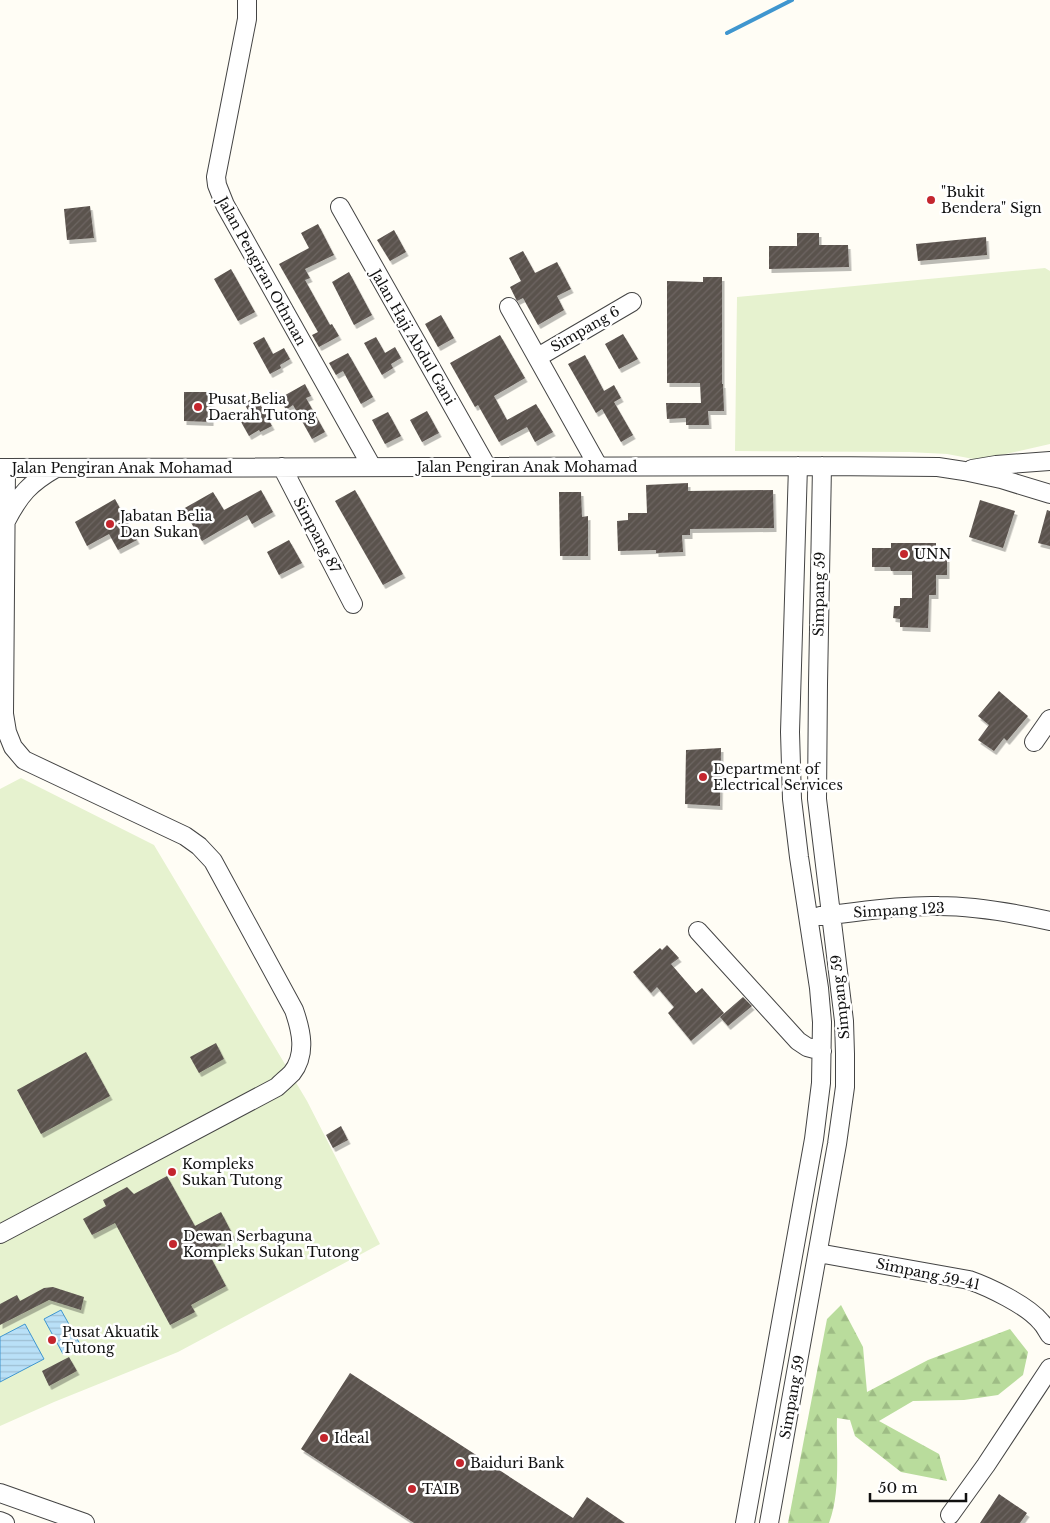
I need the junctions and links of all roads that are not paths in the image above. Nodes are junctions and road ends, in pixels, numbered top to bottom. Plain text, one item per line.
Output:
1 (247, 0) edge
2 (340, 208) dead end
3 (632, 302) dead end
4 (509, 307) dead end
5 (538, 357) junction
6 (1050, 461) edge
7 (598, 466) junction
8 (798, 466) junction
9 (822, 466) junction
10 (56, 467) junction
11 (282, 467) junction
12 (372, 467) junction
13 (487, 467) junction
14 (3, 468) edge
15 (964, 471) junction
16 (1050, 494) edge
17 (3, 518) edge
18 (353, 604) dead end
19 (1050, 719) edge
20 (1034, 742) dead end
21 (831, 915) junction
22 (808, 917) junction
23 (1050, 921) edge
24 (698, 930) dead end
25 (822, 1051) junction
26 (0, 1234) edge
27 (818, 1253) junction
28 (1050, 1335) edge
29 (1050, 1368) edge
30 (0, 1493) edge
31 (950, 1515) dead end
32 (0, 1521) edge
33 (6, 1523) edge
34 (85, 1523) edge
35 (745, 1523) edge
36 (769, 1523) edge

1 - 12 street, Jalan Pengiran Othman
2 - 13 street, Jalan Haji Abdul Gani
3 - 5 street, Simpang 6
4 - 5 street
5 - 7 street
6 - 15 street
7 - 8 street, Jalan Pengiran Anak Mohamad
7 - 13 street, Jalan Pengiran Anak Mohamad
8 - 9 street, Jalan Pengiran Anak Mohamad
8 - 22 street, Simpang 59
9 - 15 street, Jalan Pengiran Anak Mohamad
9 - 21 street, Simpang 59
10 - 11 street, Jalan Pengiran Anak Mohamad
10 - 14 street, Jalan Pengiran Anak Mohamad
10 - 17 street
11 - 12 street, Jalan Pengiran Anak Mohamad
11 - 18 street, Simpang 87
12 - 13 street, Jalan Pengiran Anak Mohamad
14 - 17 street
15 - 16 street, Jalan Pengiran Anak Mohamad
17 - 26 street
19 - 20 street
21 - 22 street, Simpang 123
21 - 23 street, Simpang 123
21 - 27 street, Simpang 59
22 - 25 street, Simpang 59
24 - 25 street, Simpang 59
25 - 35 street, Simpang 59
27 - 28 street, Simpang 59-41
27 - 36 street, Simpang 59
29 - 31 street
30 - 34 street
32 - 33 street

